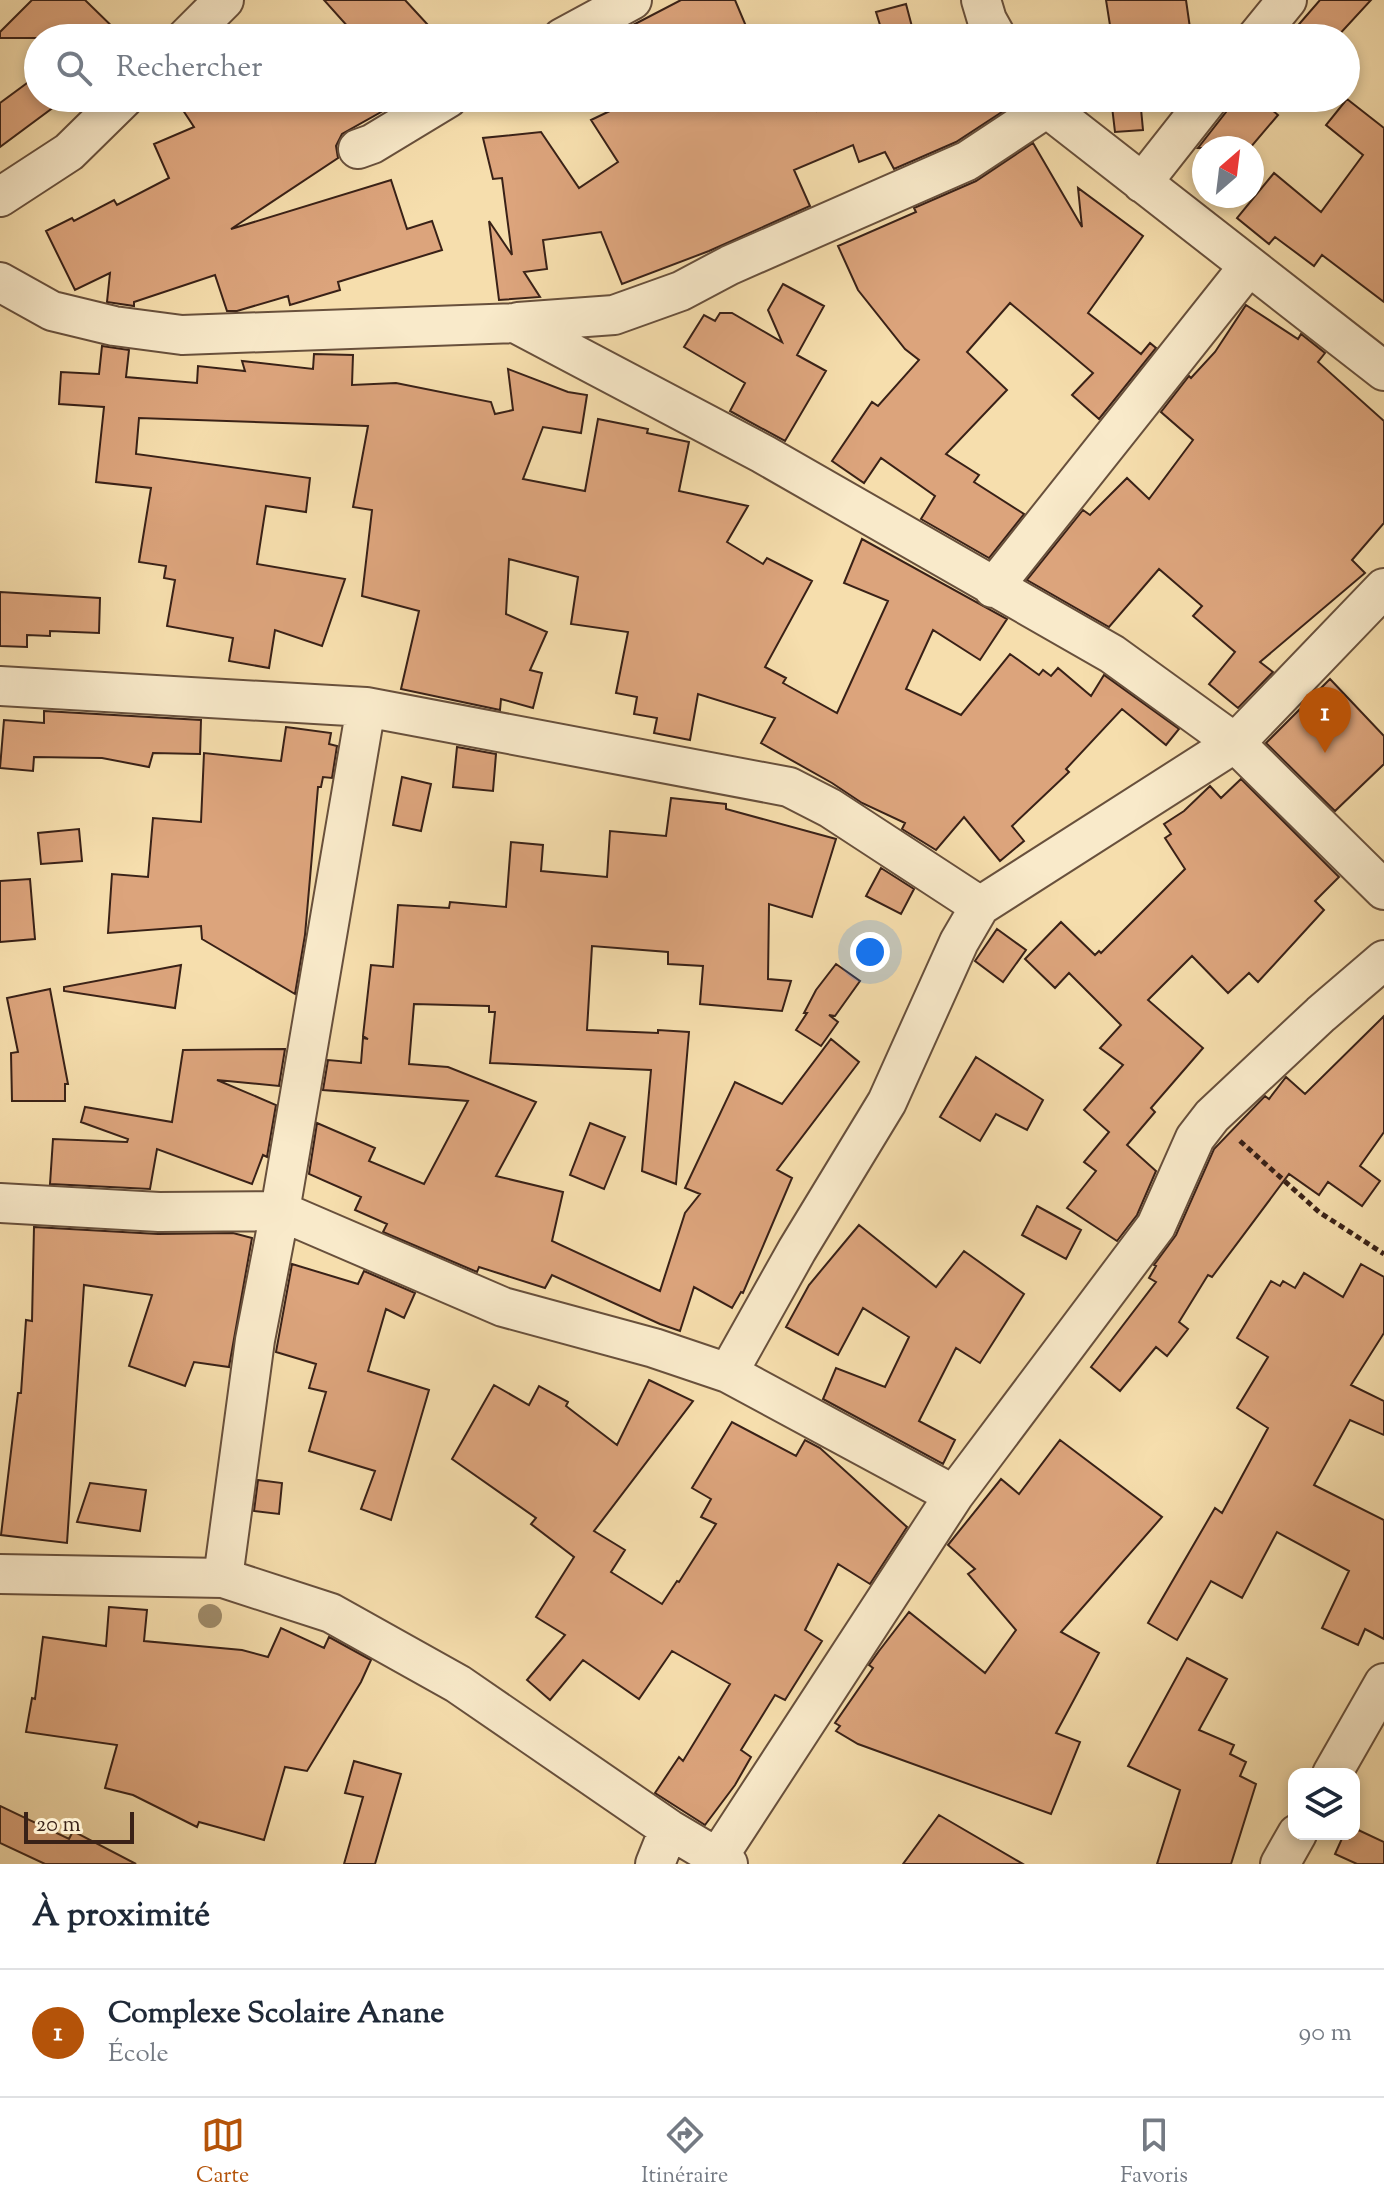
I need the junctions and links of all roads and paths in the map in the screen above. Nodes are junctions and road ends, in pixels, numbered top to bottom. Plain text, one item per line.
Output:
1 (224, 0) edge
2 (632, 0) edge
3 (981, 0) edge
4 (1284, 2) edge
5 (200, 24) edge
6 (588, 24) edge
7 (989, 24) edge
8 (1267, 24) edge
9 (110, 112) edge
10 (425, 112) edge
11 (1030, 112) edge
12 (1053, 112) edge
13 (1198, 112) edge
14 (358, 149) dead end
15 (1142, 183) junction
16 (0, 197) edge
17 (1248, 267) junction
18 (0, 282) edge
19 (515, 323) junction
20 (1384, 371) edge
21 (993, 588) junction
22 (1384, 588) edge
23 (0, 686) edge
24 (366, 707) junction
25 (1235, 743) junction
26 (1384, 890) edge
27 (980, 906) junction
28 (1384, 960) edge
29 (1212, 1116) junction
30 (0, 1203) edge
31 (280, 1211) junction
32 (1384, 1254) edge
33 (728, 1373) junction
34 (954, 1495) junction
35 (0, 1574) edge
36 (223, 1578) junction
37 (1384, 1683) edge
38 (1335, 1768) edge
39 (669, 1829) junction
40 (1294, 1840) edge
41 (723, 1860) edge
42 (655, 1864) edge
43 (1280, 1864) edge

1 - 5 street
2 - 6 street
3 - 7 street
4 - 8 street
9 - 16 street
10 - 14 street
11 - 19 street
12 - 15 street
13 - 15 street
15 - 17 street
17 - 20 street
17 - 21 street
18 - 19 street
19 - 21 street
21 - 25 street
22 - 25 street
23 - 24 street
24 - 27 street
24 - 31 street
25 - 26 street
25 - 27 street
27 - 33 street
28 - 29 street
29 - 32 path
29 - 34 street
30 - 31 street
31 - 33 street
31 - 36 street
33 - 34 street
34 - 41 street
35 - 36 street
36 - 39 street
37 - 38 street
39 - 41 street
39 - 42 street
40 - 43 street

